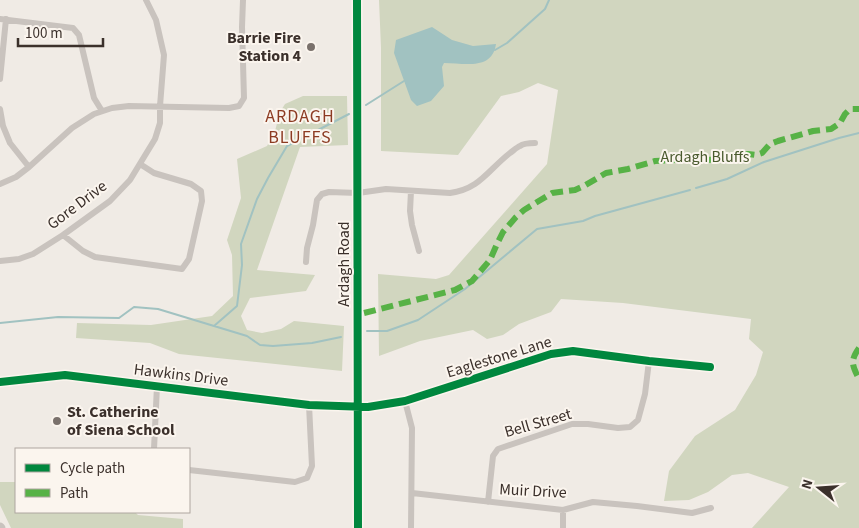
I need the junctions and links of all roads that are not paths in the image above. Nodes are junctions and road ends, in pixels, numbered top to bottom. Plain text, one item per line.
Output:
1 (146, 0) edge
2 (243, 0) edge
3 (357, 0) edge
4 (3, 19) edge
5 (0, 79) edge
6 (160, 106) junction
7 (0, 109) edge
8 (102, 111) junction
9 (535, 143) dead end
10 (140, 164) junction
11 (29, 167) junction
12 (0, 184) edge
13 (411, 191) junction
14 (358, 193) junction
15 (63, 235) junction
16 (419, 251) dead end
17 (0, 261) edge
18 (306, 262) dead end
19 (649, 361) junction
20 (710, 367) dead end
21 (0, 382) edge
22 (157, 386) junction
23 (405, 401) junction
24 (309, 405) junction
25 (358, 407) junction
26 (154, 448) edge
27 (190, 470) edge
28 (412, 493) junction
29 (488, 502) junction
30 (711, 508) dead end
31 (563, 510) junction
32 (358, 528) edge
33 (411, 528) edge
34 (562, 528) edge

1 - 6 street, Gore Drive
2 - 6 street
3 - 14 street, Ardagh Road
4 - 5 street
4 - 8 street
6 - 8 street
6 - 10 street, Gore Drive
7 - 11 street
8 - 11 street
9 - 13 street
10 - 15 street, Gore Drive
10 - 15 street
11 - 12 street
13 - 14 street
13 - 16 street
14 - 18 street
14 - 25 street, Ardagh Road
15 - 17 street, Gore Drive
19 - 20 street, Eaglestone Lane
19 - 23 street, Eaglestone Lane
19 - 29 street, Bell Street
21 - 22 street, Hawkins Drive
22 - 24 street, Hawkins Drive
22 - 26 street
23 - 25 street, Eaglestone Lane
23 - 28 street
24 - 25 street, Hawkins Drive
24 - 27 street
25 - 32 street, Ardagh Road
28 - 29 street, Muir Drive
28 - 33 street
29 - 31 street, Muir Drive
30 - 31 street, Muir Drive
31 - 34 street

